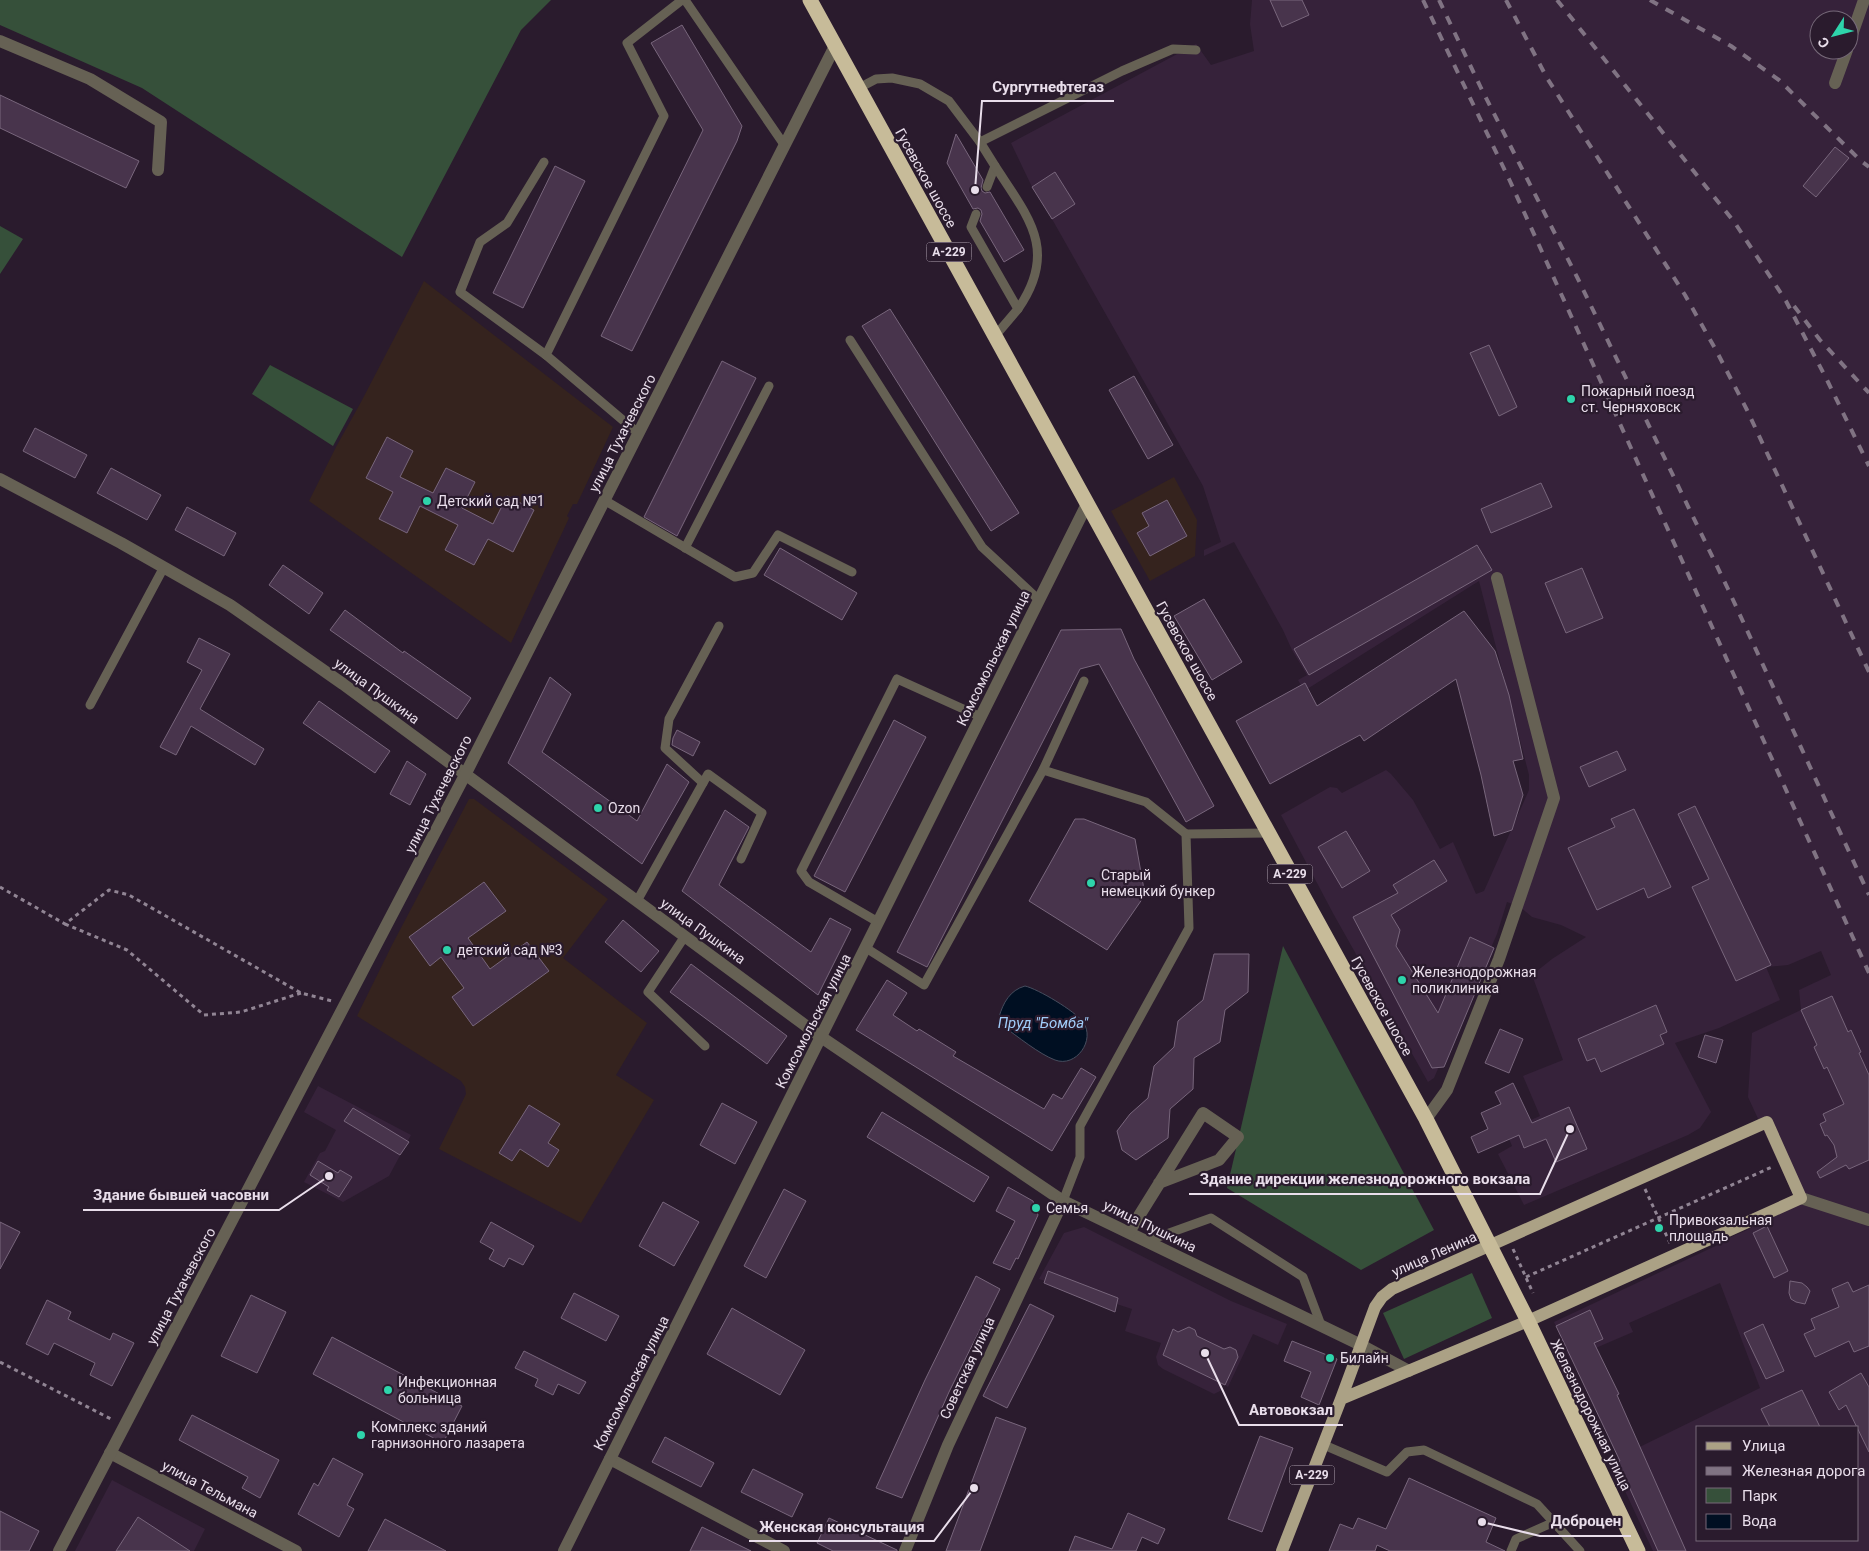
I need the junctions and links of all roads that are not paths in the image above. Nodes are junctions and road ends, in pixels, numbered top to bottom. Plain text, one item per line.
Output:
1 (684, 0) edge
2 (810, 0) edge
3 (1864, 0) edge
4 (1859, 14) edge
5 (0, 41) edge
6 (835, 46) junction
7 (1196, 50) dead end
8 (1843, 60) edge
9 (1835, 83) dead end
10 (858, 88) junction
11 (980, 142) junction
12 (785, 146) junction
13 (544, 162) dead end
14 (995, 166) junction
15 (158, 170) dead end
16 (987, 187) dead end
17 (976, 214) dead end
18 (1018, 309) junction
19 (995, 336) junction
20 (850, 340) dead end
21 (546, 355) junction
22 (769, 386) dead end
23 (638, 433) junction
24 (0, 479) edge
25 (604, 500) junction
26 (1087, 504) junction
27 (685, 548) junction
28 (164, 567) junction
29 (852, 572) dead end
30 (1497, 578) dead end
31 (1039, 600) junction
32 (719, 626) dead end
33 (1084, 681) dead end
34 (90, 705) dead end
35 (981, 717) junction
36 (1043, 770) junction
37 (465, 774) junction
38 (703, 783) junction
39 (1268, 833) junction
40 (1186, 834) junction
41 (741, 859) dead end
42 (637, 901) junction
43 (878, 922) junction
44 (685, 936) junction
45 (866, 948) junction
46 (821, 1037) junction
47 (705, 1046) dead end
48 (1426, 1119) junction
49 (1159, 1183) junction
50 (1801, 1198) junction
51 (1063, 1201) junction
52 (1869, 1220) edge
53 (1129, 1232) junction
54 (1147, 1241) junction
55 (1491, 1246) junction
56 (1528, 1321) junction
57 (1320, 1325) junction
58 (1362, 1345) junction
59 (1409, 1371) junction
60 (1341, 1399) junction
61 (1324, 1445) junction
62 (110, 1453) junction
63 (610, 1459) junction
64 (1554, 1522) junction
65 (59, 1551) edge
66 (296, 1551) edge
67 (564, 1551) edge
68 (784, 1551) edge
69 (905, 1551) edge
70 (1282, 1551) edge
71 (1511, 1551) edge
72 (1580, 1551) edge
73 (1638, 1551) edge

1 - 12 lane
1 - 21 lane
2 - 6 highway, Гусевское шоссе / А-229
3 - 4 street
5 - 15 street
6 - 10 highway, Гусевское шоссе / А-229
6 - 12 street, улица Тухачевского
7 - 11 lane
8 - 9 street
10 - 11 lane
10 - 19 highway, Гусевское шоссе / А-229
11 - 14 lane
12 - 23 street, улица Тухачевского
13 - 21 lane
14 - 16 lane
14 - 18 lane
17 - 18 lane
18 - 19 lane
19 - 26 highway, Гусевское шоссе / А-229
20 - 31 lane
21 - 23 lane
22 - 27 lane
23 - 25 street, улица Тухачевского
24 - 28 street, улица Пушкина
25 - 27 lane
25 - 37 street, улица Тухачевского
26 - 31 street, Комсомольская улица
26 - 39 highway, Гусевское шоссе / А-229
27 - 29 lane
28 - 34 lane
28 - 37 street, улица Пушкина
30 - 48 street
31 - 35 street, Комсомольская улица
32 - 38 lane
33 - 36 lane
35 - 43 street, Комсомольская улица
35 - 43 lane
36 - 40 lane
36 - 45 lane
37 - 42 street, улица Пушкина
37 - 62 street, улица Тухачевского
38 - 41 lane
38 - 42 lane
39 - 40 lane
39 - 48 highway, Гусевское шоссе / А-229
40 - 51 lane
42 - 44 street, улица Пушкина
43 - 45 street, Комсомольская улица
44 - 46 street, улица Пушкина
44 - 47 lane
45 - 46 street, Комсомольская улица
46 - 51 street, улица Пушкина
46 - 63 street, Комсомольская улица
48 - 55 highway, Гусевское шоссе / А-229
49 - 49 street
49 - 53 street
50 - 52 street
50 - 55 main road, улица Ленина
50 - 56 main road
51 - 53 street, улица Пушкина
51 - 69 street, Советская улица
53 - 54 street, улица Пушкина
54 - 57 street, улица Пушкина
54 - 57 lane
55 - 56 highway, Гусевское шоссе / А-229
55 - 58 main road, улица Ленина
56 - 59 main road
56 - 73 highway, Железнодорожная улица
57 - 58 street, улица Пушкина
58 - 59 street, улица Пушкина
58 - 60 main road, улица Ленина
59 - 60 main road
60 - 61 main road, улица Ленина / А-229
61 - 64 lane
61 - 70 main road, улица Ленина / А-229
62 - 65 street, улица Тухачевского
62 - 66 street, улица Тельмана
63 - 67 street, Комсомольская улица
63 - 68 street
64 - 71 lane
64 - 72 lane

